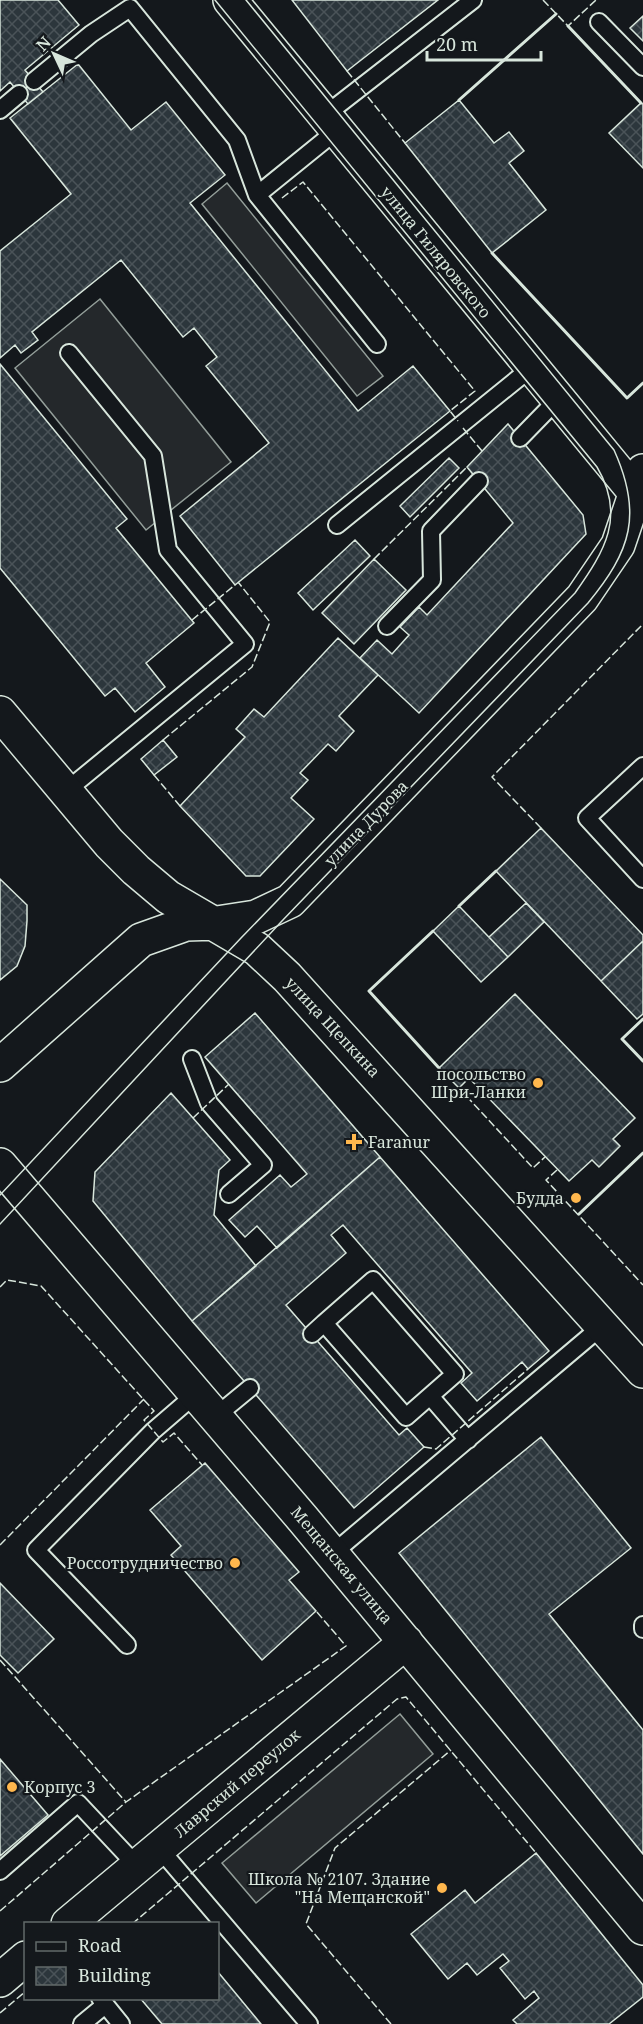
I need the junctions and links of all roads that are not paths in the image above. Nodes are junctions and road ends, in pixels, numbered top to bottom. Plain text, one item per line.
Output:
1 (230, 0) edge
2 (473, 0) edge
3 (131, 3) edge
4 (599, 22) dead end
5 (643, 67) edge
6 (34, 81) dead end
7 (19, 94) dead end
8 (0, 110) edge
9 (330, 123) junction
10 (257, 195) junction
11 (377, 344) dead end
12 (69, 353) dead end
13 (531, 368) junction
14 (557, 400) junction
15 (520, 438) dead end
16 (479, 481) dead end
17 (641, 489) edge
18 (337, 525) dead end
19 (387, 626) dead end
20 (0, 713) edge
21 (643, 766) edge
22 (66, 791) junction
23 (643, 879) edge
24 (290, 901) junction
25 (217, 923) junction
26 (287, 977) junction
27 (192, 1059) dead end
28 (0, 1065) edge
29 (0, 1165) edge
30 (229, 1194) dead end
31 (602, 1326) junction
32 (643, 1371) edge
33 (250, 1388) dead end
34 (430, 1396) junction
35 (206, 1404) junction
36 (468, 1440) junction
37 (332, 1554) junction
38 (406, 1642) junction
39 (127, 1645) dead end
40 (148, 1857) junction
41 (0, 1871) edge
42 (69, 1922) edge
43 (211, 1922) edge
44 (643, 1928) edge
45 (219, 1931) edge
46 (24, 1960) edge
47 (0, 1980) edge
48 (102, 2001) edge
49 (82, 2024) edge
50 (122, 2024) edge
51 (309, 2024) edge

1 - 9 street, улица Гиляровского
2 - 9 lane
3 - 6 lane
3 - 10 lane
4 - 5 lane
7 - 8 lane
9 - 10 lane
9 - 13 street, улица Гиляровского
10 - 11 lane
12 - 22 lane
13 - 14 street, улица Гиляровского
13 - 18 lane
14 - 15 lane
14 - 17 street, улица Гиляровского
16 - 19 lane
17 - 24 street, улица Дурова
20 - 22 street, улица Щепкина
21 - 23 lane
22 - 25 street, улица Щепкина
24 - 25 street, улица Дурова
24 - 26 street
25 - 26 street, улица Щепкина
25 - 28 street, улица Дурова
26 - 31 street, улица Щепкина
27 - 30 lane
29 - 35 street, Мещанская улица
31 - 32 street, улица Щепкина
31 - 36 lane
33 - 35 lane
34 - 34 lane
34 - 36 lane
35 - 37 street, Мещанская улица
35 - 39 lane
36 - 37 lane
37 - 38 street, Мещанская улица
38 - 40 street, Лаврский переулок
38 - 44 street, Мещанская улица
40 - 41 lane
40 - 42 street, Лаврский переулок
40 - 43 lane
45 - 51 lane
46 - 47 street
48 - 49 lane
48 - 50 lane

